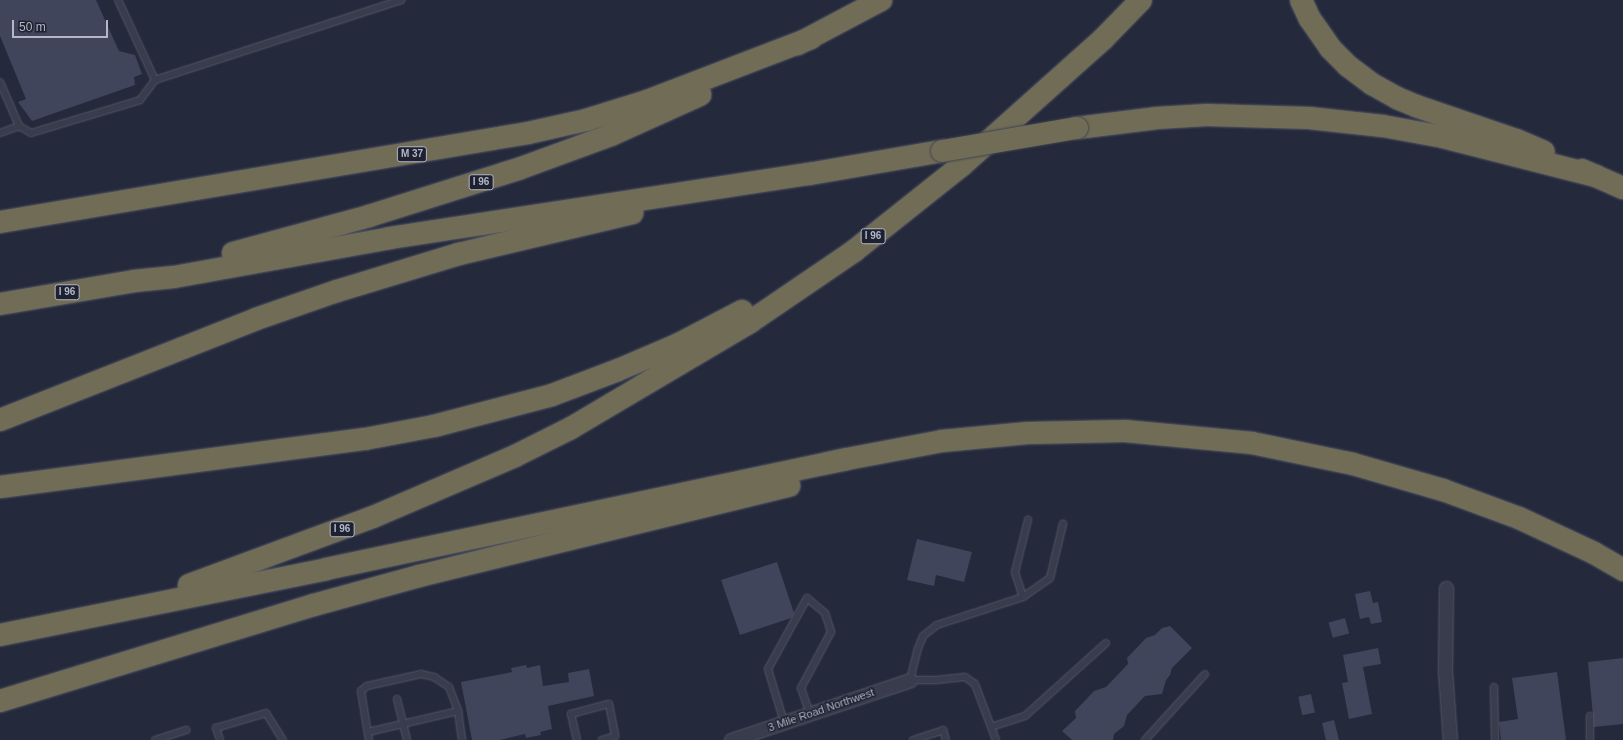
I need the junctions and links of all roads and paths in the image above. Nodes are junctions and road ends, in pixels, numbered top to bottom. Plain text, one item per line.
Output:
1 (118, 0) edge
2 (401, 0) edge
3 (881, 0) edge
4 (1141, 0) edge
5 (1301, 0) edge
6 (811, 38) junction
7 (155, 80) junction
8 (0, 82) edge
9 (19, 126) junction
10 (0, 133) edge
11 (1596, 176) junction
12 (1623, 188) edge
13 (705, 190) junction
14 (0, 222) edge
15 (854, 251) junction
16 (134, 281) junction
17 (0, 304) edge
18 (0, 420) edge
19 (942, 441) junction
20 (0, 487) edge
21 (1028, 520) dead end
22 (1064, 524) dead end
23 (1623, 570) edge
24 (1446, 588) dead end
25 (1023, 597) junction
26 (106, 613) junction
27 (0, 635) edge
28 (1106, 643) dead end
29 (1205, 674) dead end
30 (910, 680) junction
31 (1494, 687) dead end
32 (397, 698) dead end
33 (0, 701) edge
34 (458, 711) junction
35 (810, 714) junction
36 (1590, 716) dead end
37 (784, 722) junction
38 (403, 724) junction
39 (991, 727) junction
40 (186, 730) dead end
41 (368, 732) junction
42 (155, 740) edge
43 (220, 740) edge
44 (283, 740) edge
45 (370, 740) edge
46 (407, 740) edge
47 (462, 740) edge
48 (577, 740) edge
49 (602, 740) edge
50 (731, 740) edge
51 (913, 740) edge
52 (946, 740) edge
53 (996, 740) edge
54 (1145, 740) edge
55 (1450, 740) edge
56 (1495, 740) edge
57 (1590, 740) edge

1 - 7 lane
2 - 7 lane
3 - 6 highway, I 96
4 - 15 highway, I 96
5 - 11 highway
6 - 14 highway, M 37
6 - 16 highway, I 96
7 - 9 lane
8 - 9 lane
9 - 10 lane
11 - 12 highway
11 - 13 highway, bridge
13 - 16 highway
13 - 18 highway
15 - 20 highway
15 - 26 highway, I 96
16 - 17 highway, I 96
19 - 23 highway
19 - 26 highway
19 - 33 highway
21 - 25 lane
22 - 25 lane
24 - 55 street
25 - 30 lane
26 - 27 highway, I 96
28 - 39 lane
29 - 54 lane
30 - 35 street, 3 Mile Road Northwest
30 - 39 lane
31 - 56 lane
32 - 38 lane
34 - 38 lane
34 - 41 lane
34 - 47 lane
35 - 37 street, 3 Mile Road Northwest
35 - 37 lane
36 - 57 lane
37 - 50 street, 3 Mile Road Northwest
38 - 41 lane
38 - 46 lane
39 - 53 lane
40 - 42 lane
41 - 45 lane
43 - 44 lane
48 - 49 lane
51 - 52 lane

